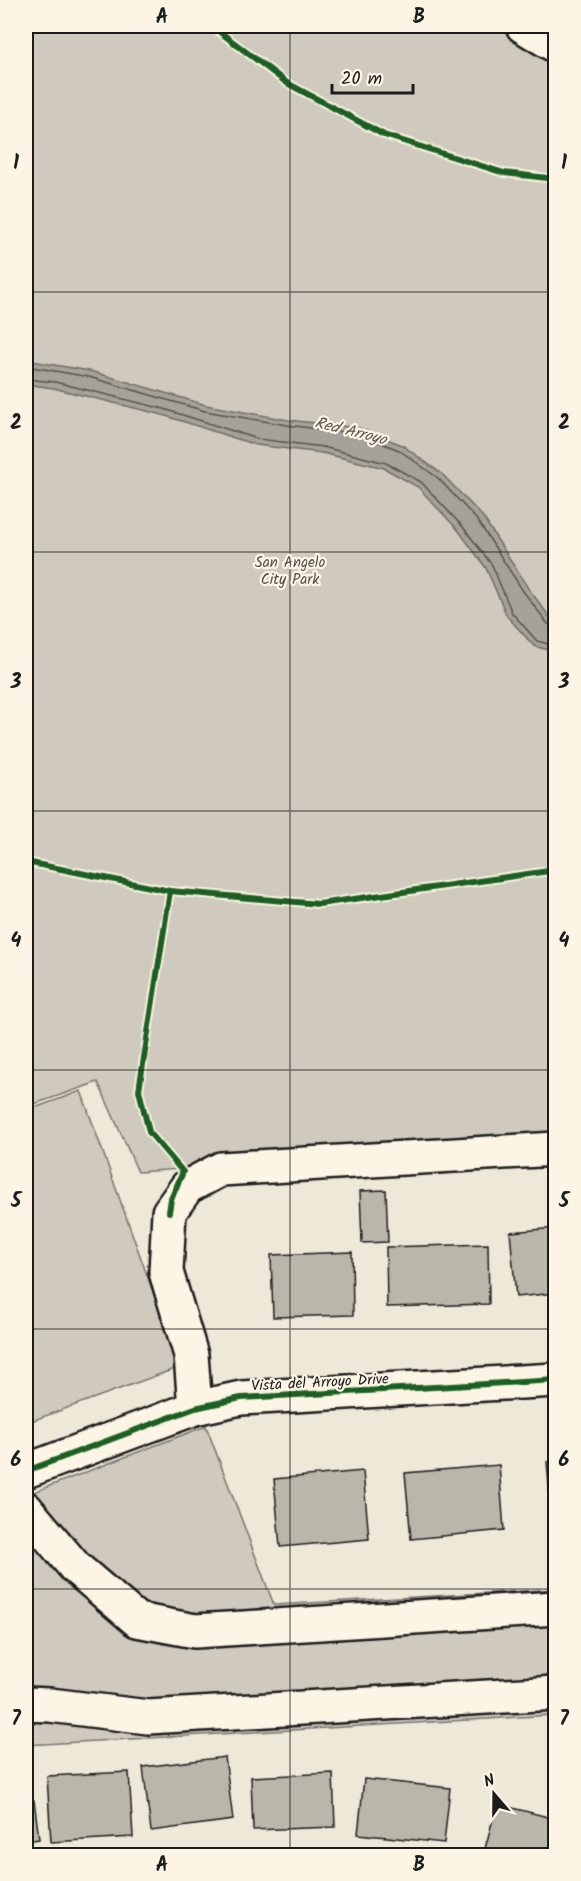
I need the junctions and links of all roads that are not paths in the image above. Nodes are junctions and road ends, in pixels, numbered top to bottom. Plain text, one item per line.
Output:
1 (523, 26) edge
2 (555, 46) edge
3 (555, 1149) edge
4 (555, 1380) edge
5 (195, 1408) junction
6 (26, 1471) edge
7 (26, 1509) edge
8 (555, 1608) edge
9 (555, 1693) edge
10 (26, 1704) edge

1 - 2 street
3 - 5 street
4 - 5 street, Vista del Arroyo Drive
5 - 6 street, Vista del Arroyo Drive
7 - 8 street
9 - 10 street

